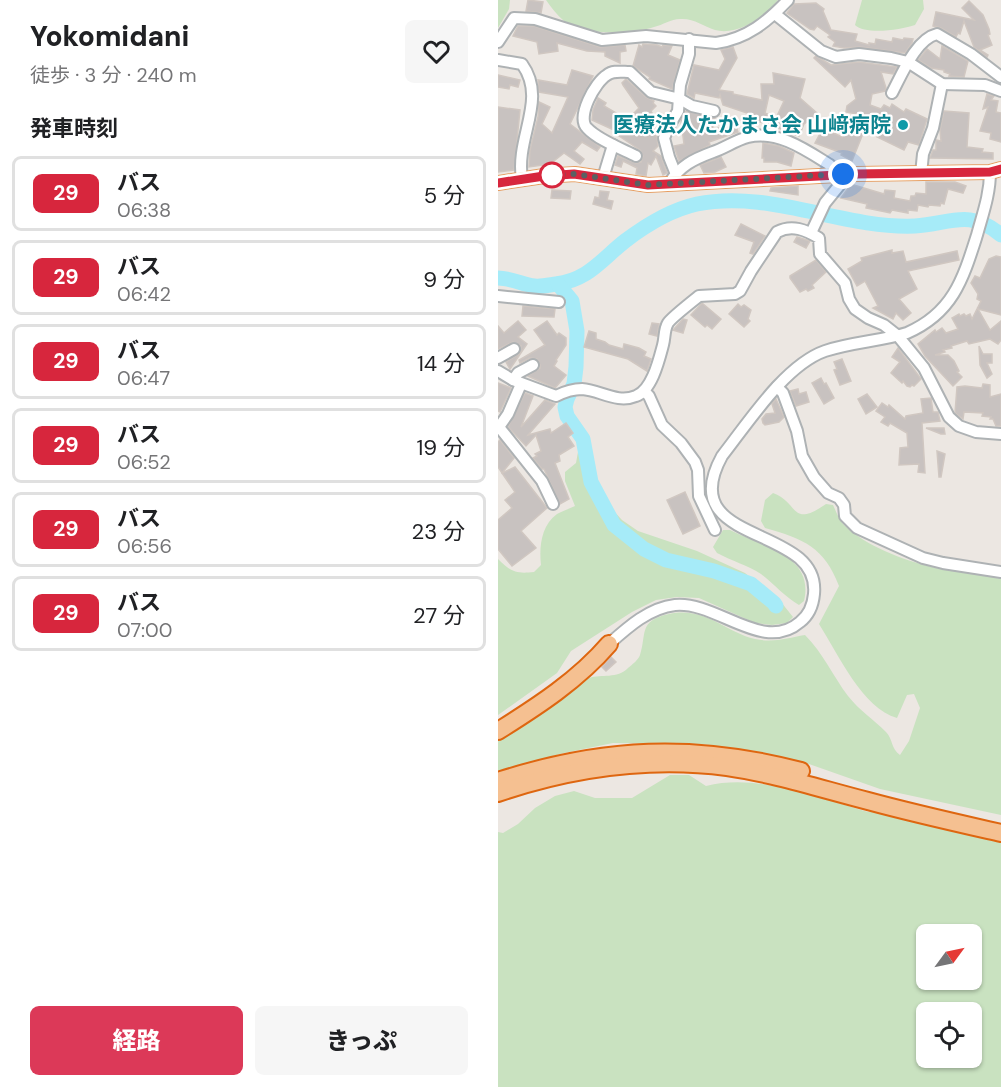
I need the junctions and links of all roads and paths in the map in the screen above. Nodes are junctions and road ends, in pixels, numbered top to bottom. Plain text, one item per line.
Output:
1 (788, 0) edge
2 (775, 14) junction
3 (689, 39) junction
4 (498, 42) edge
5 (498, 60) edge
6 (908, 62) junction
7 (1001, 77) edge
8 (942, 84) junction
9 (1001, 91) edge
10 (892, 93) dead end
11 (680, 99) junction
12 (714, 111) dead end
13 (613, 145) junction
14 (636, 156) dead end
15 (995, 171) edge
16 (921, 174) junction
17 (837, 175) junction
18 (603, 178) junction
19 (672, 178) junction
20 (522, 179) junction
21 (498, 183) edge
22 (812, 231) junction
23 (498, 296) edge
24 (560, 302) dead end
25 (898, 336) junction
26 (513, 349) dead end
27 (498, 358) edge
28 (533, 365) dead end
29 (498, 371) edge
30 (517, 382) junction
31 (777, 387) junction
32 (644, 391) junction
33 (1001, 434) edge
34 (713, 498) junction
35 (702, 502) junction
36 (553, 504) dead end
37 (715, 530) dead end
38 (1001, 572) edge
39 (609, 644) junction
40 (498, 724) edge
41 (498, 731) edge
42 (498, 781) edge
43 (498, 793) edge
44 (870, 796) junction
45 (1001, 822) edge
46 (1001, 833) edge

1 - 2 street
2 - 3 street
2 - 6 street
3 - 4 street
3 - 11 street
5 - 20 street
6 - 7 street
6 - 8 street
6 - 10 street
8 - 9 street
8 - 16 street
11 - 12 street
11 - 13 street
11 - 19 street
13 - 14 street
13 - 18 street
15 - 16 main road
15 - 25 street
16 - 17 main road
17 - 19 main road
17 - 19 street
17 - 22 street
18 - 19 main road
18 - 20 main road
20 - 21 main road
22 - 25 street
22 - 32 street
23 - 24 street
25 - 31 street
25 - 33 street
26 - 27 street
28 - 30 street
29 - 30 street
30 - 32 street
30 - 36 street
31 - 34 street
31 - 38 street
32 - 35 street
34 - 35 street
34 - 39 street
35 - 37 street
39 - 40 highway
39 - 41 highway
42 - 44 highway
43 - 44 highway
44 - 45 highway
44 - 46 highway

